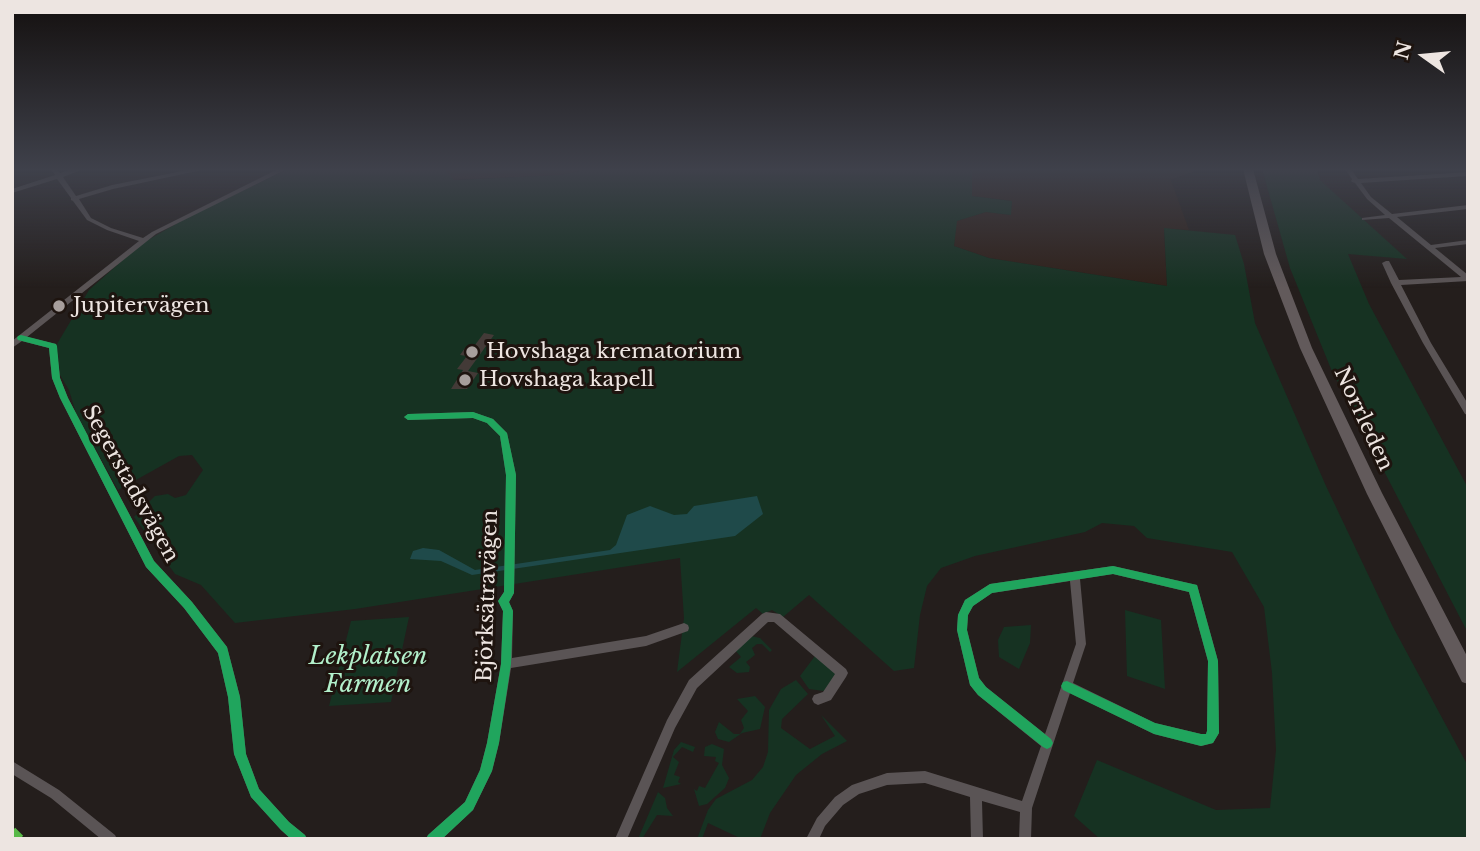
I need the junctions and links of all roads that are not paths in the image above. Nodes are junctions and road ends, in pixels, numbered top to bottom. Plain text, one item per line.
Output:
1 (81, 209) edge
2 (201, 209) edge
3 (1258, 209) edge
4 (1264, 209) edge
5 (1383, 209) edge
6 (1453, 209) edge
7 (1390, 216) junction
8 (1364, 219) dead end
9 (143, 240) junction
10 (1468, 242) edge
11 (1430, 247) junction
12 (1386, 263) dead end
13 (1468, 279) edge
14 (1395, 283) junction
15 (21, 338) junction
16 (12, 345) edge
17 (1468, 412) edge
18 (408, 417) dead end
19 (1075, 578) junction
20 (684, 628) dead end
21 (1468, 659) edge
22 (506, 664) junction
23 (1468, 676) edge
24 (1067, 686) junction
25 (818, 699) dead end
26 (1047, 743) junction
27 (12, 767) edge
28 (976, 792) junction
29 (1026, 808) junction
30 (111, 839) edge
31 (301, 839) edge
32 (432, 839) edge
33 (621, 839) edge
34 (812, 839) edge
35 (977, 839) edge
36 (1025, 839) edge

1 - 9 street
2 - 9 street
3 - 23 highway, Norrleden
4 - 21 highway, Norrleden
5 - 7 street
6 - 7 street
7 - 8 street
7 - 11 street
9 - 15 street
10 - 11 street
11 - 13 street
12 - 14 street
13 - 14 street
14 - 17 street
15 - 16 street
15 - 31 street, Segerstadsvägen
18 - 22 street, Björksätravägen
19 - 24 street
19 - 24 street
19 - 26 street
20 - 22 street
22 - 32 street, Björksätravägen
24 - 26 street
25 - 33 street
26 - 29 street
27 - 30 street
28 - 29 street
28 - 34 street
28 - 35 street
29 - 36 street

